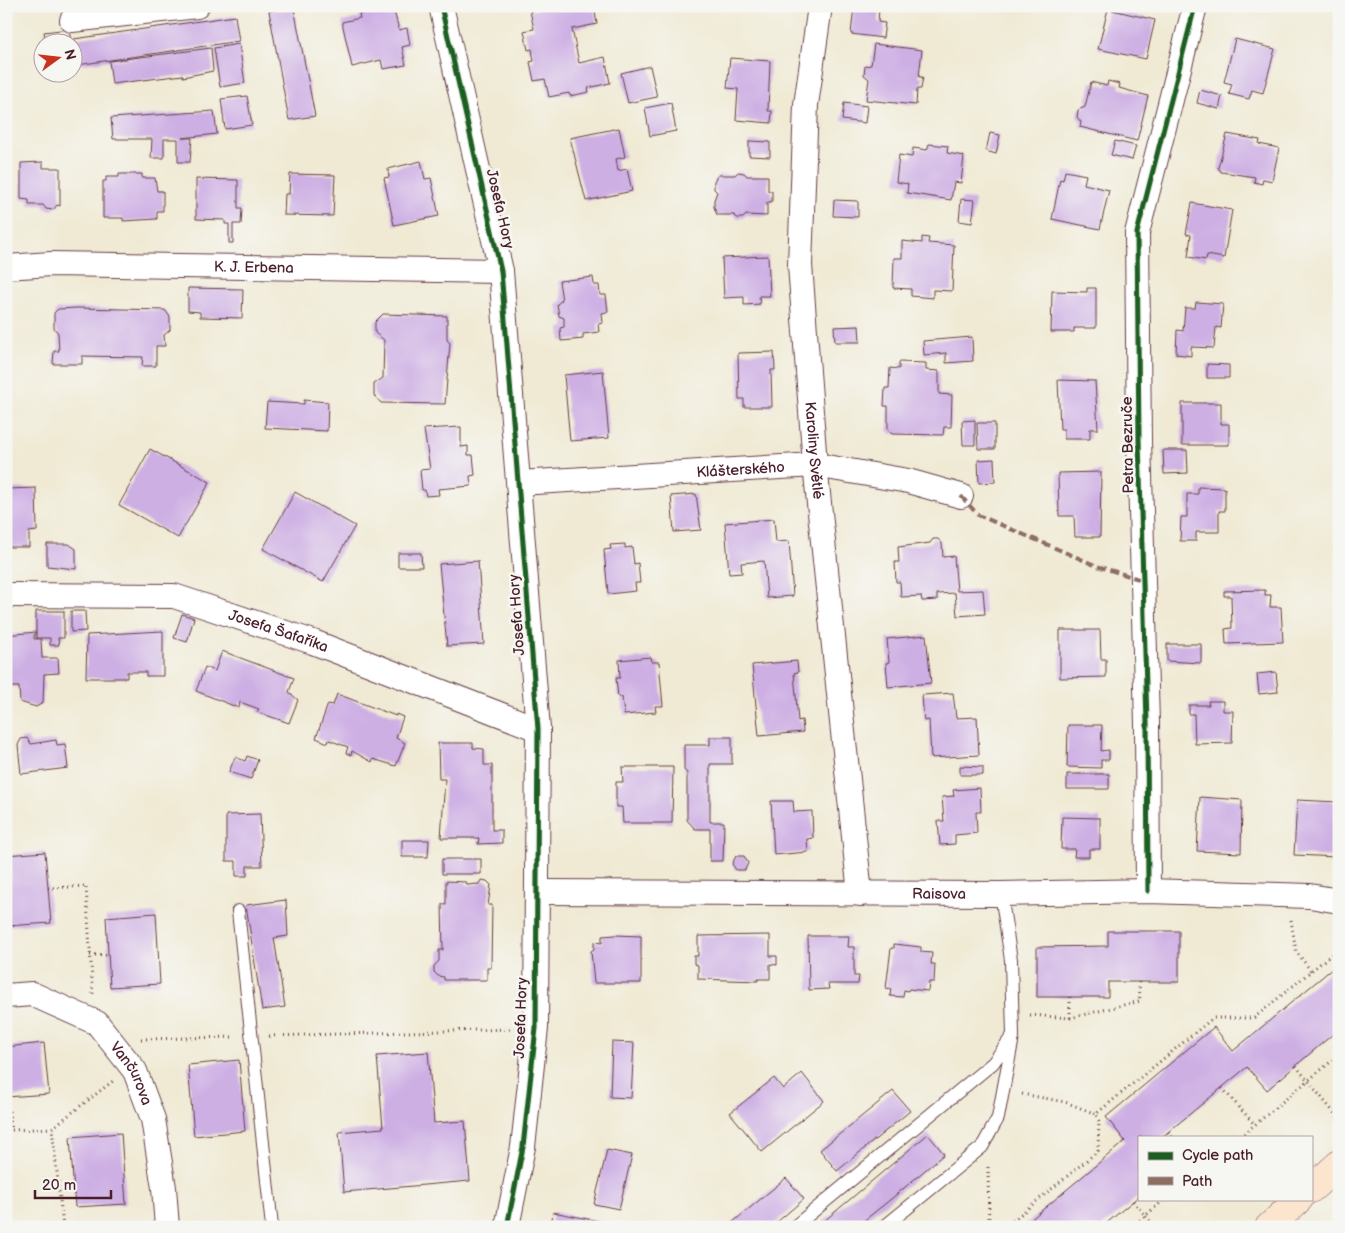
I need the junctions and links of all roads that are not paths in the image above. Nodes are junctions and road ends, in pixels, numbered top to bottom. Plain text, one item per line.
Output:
1 (197, 6) edge
2 (441, 6) edge
3 (820, 6) edge
4 (1196, 6) edge
5 (72, 20) dead end
6 (6, 268) edge
7 (501, 271) junction
8 (814, 465) junction
9 (519, 483) junction
10 (961, 496) dead end
11 (6, 595) edge
12 (538, 729) junction
13 (1148, 891) junction
14 (538, 892) junction
15 (860, 894) junction
16 (1001, 894) junction
17 (1339, 901) edge
18 (238, 911) dead end
19 (6, 996) edge
20 (1013, 1035) junction
21 (1339, 1164) edge
22 (1312, 1188) edge
23 (1299, 1200) edge
24 (167, 1227) edge
25 (272, 1227) edge
26 (507, 1227) edge
27 (794, 1227) edge
28 (884, 1227) edge
29 (1269, 1227) edge

1 - 5 street
2 - 7 street, Josefa Hory
3 - 8 street, Karoliny Světlé
4 - 13 street, Petra Bezruče
6 - 7 street, K. J. Erbena
7 - 9 street, Josefa Hory
8 - 9 street, Klášterského
8 - 10 street, Klášterského
8 - 15 street, Karoliny Světlé
9 - 12 street, Josefa Hory
11 - 12 street, Josefa Šafaříka
12 - 14 street, Josefa Hory
13 - 16 street, Raisova
13 - 17 street, Raisova
14 - 15 street, Raisova
14 - 26 street, Josefa Hory
15 - 16 street, Raisova
16 - 20 lane
18 - 25 lane
19 - 24 street, Vančurova
20 - 27 lane
20 - 28 lane
21 - 22 street
23 - 29 street

